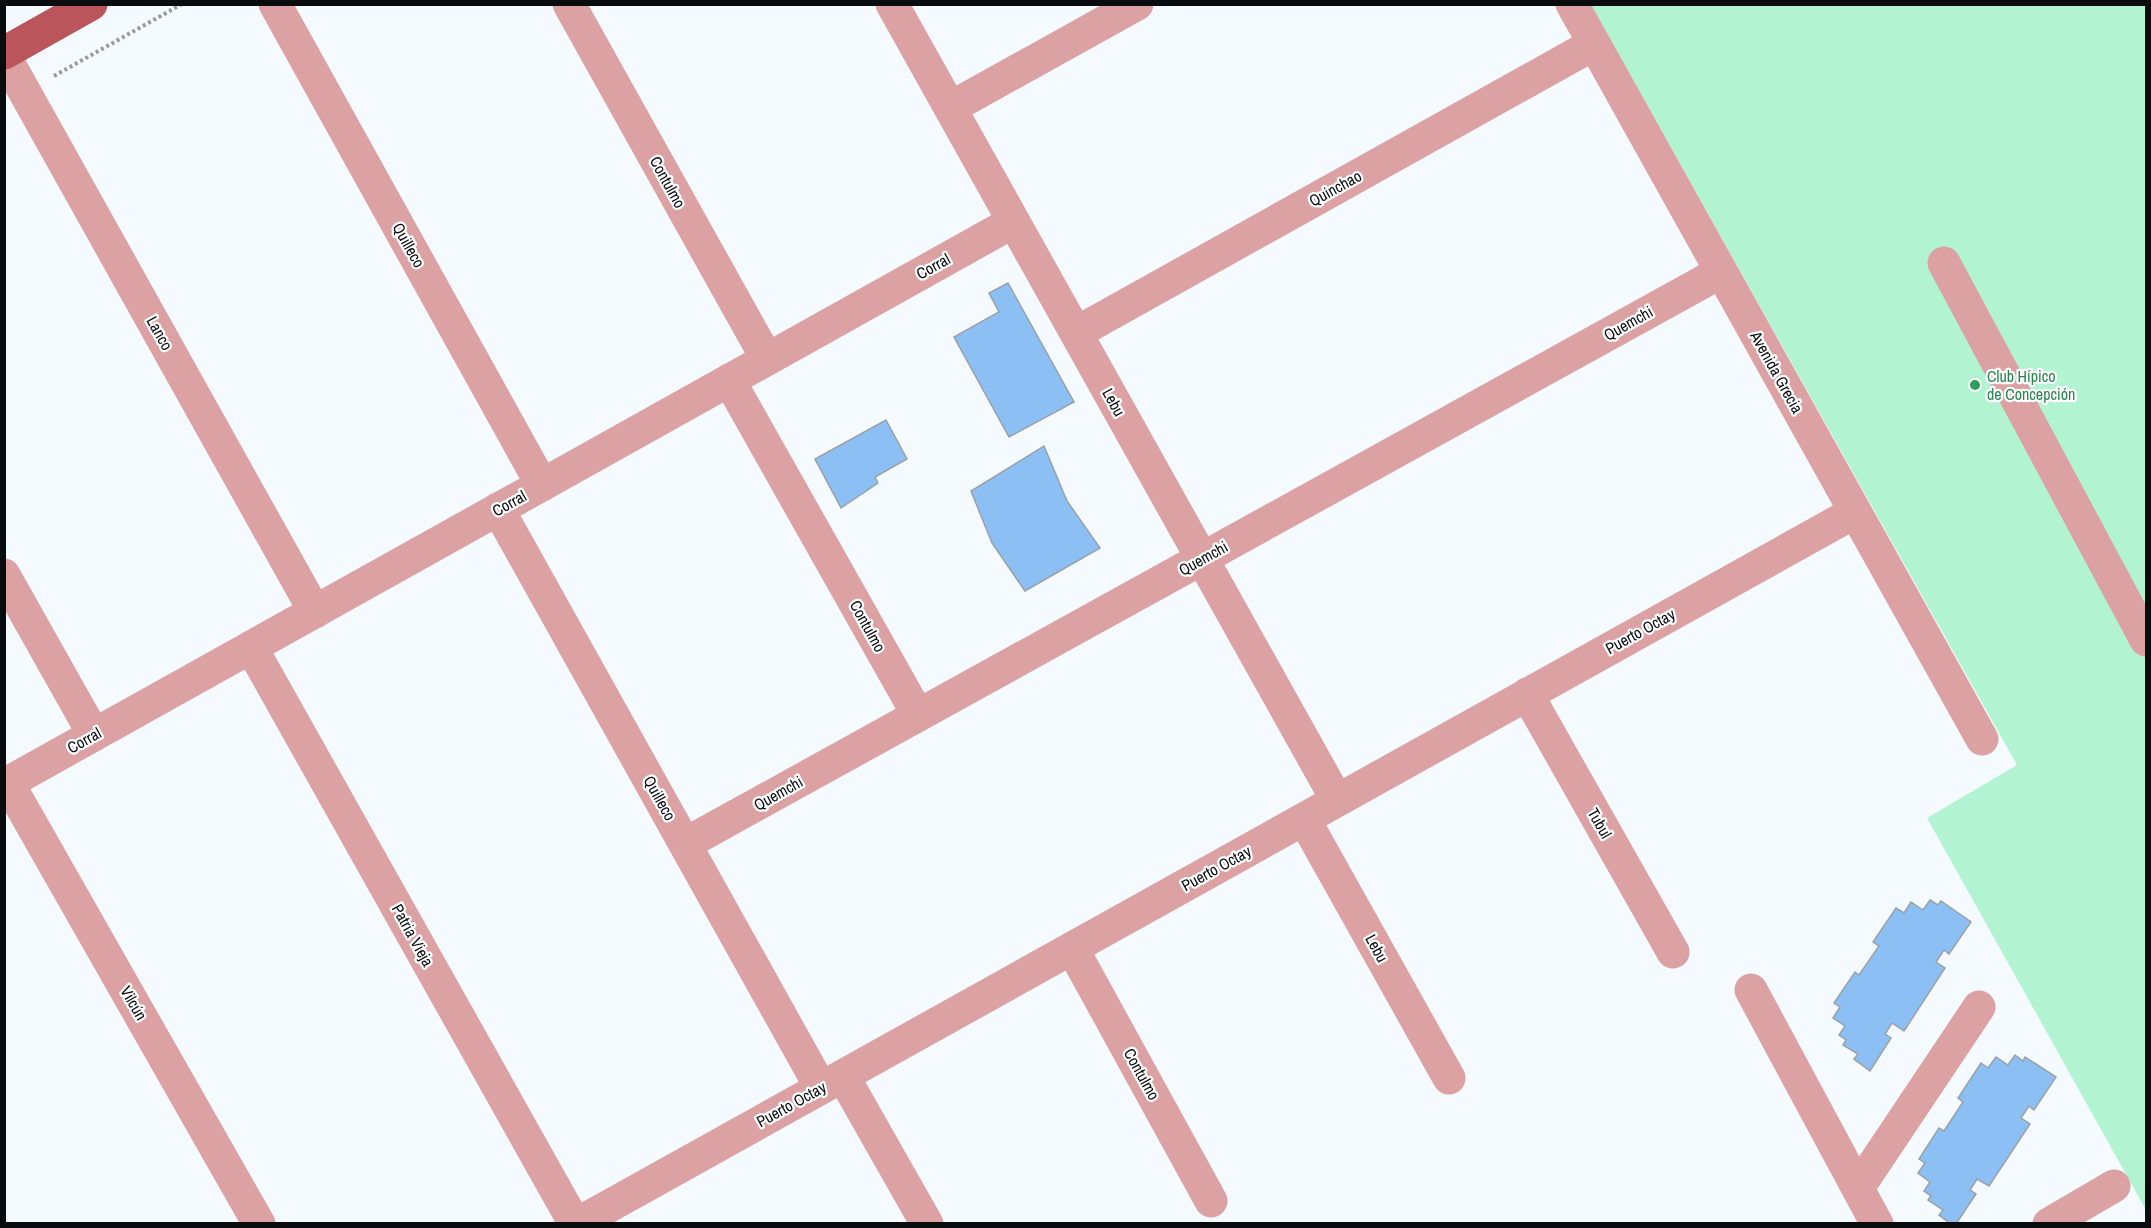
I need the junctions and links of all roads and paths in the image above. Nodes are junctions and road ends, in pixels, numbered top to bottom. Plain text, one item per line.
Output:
1 (91, 4) edge
2 (182, 4) edge
3 (275, 4) edge
4 (569, 4) edge
5 (892, 4) edge
6 (1137, 4) edge
7 (1572, 4) edge
8 (1594, 44) junction
9 (4, 54) edge
10 (25, 92) junction
11 (950, 108) junction
12 (1013, 222) junction
13 (1944, 263) dead end
14 (1721, 272) junction
15 (1076, 333) junction
16 (767, 359) junction
17 (729, 380) junction
18 (542, 485) junction
19 (498, 509) junction
20 (1855, 512) junction
21 (1202, 559) junction
22 (4, 575) edge
23 (315, 612) junction
24 (2146, 640) edge
25 (251, 647) junction
26 (1527, 694) junction
27 (918, 715) junction
28 (94, 735) junction
29 (1982, 739) dead end
30 (6, 784) edge
31 (1337, 800) junction
32 (1304, 819) junction
33 (685, 844) junction
34 (1072, 948) junction
35 (1673, 952) dead end
36 (1751, 990) dead end
37 (1979, 1007) dead end
38 (1449, 1078) dead end
39 (832, 1082) junction
40 (2114, 1186) dead end
41 (1858, 1188) junction
42 (1211, 1201) dead end
43 (259, 1224) edge
44 (576, 1224) edge
45 (927, 1224) edge
46 (1877, 1224) edge
47 (2049, 1224) edge

1 - 9 main road
2 - 10 path
3 - 18 street, Quilleco
4 - 16 street, Contulmo
5 - 11 street, Lebu
6 - 11 street
7 - 8 street, Avenida Grecia
8 - 14 street, Avenida Grecia
8 - 15 street, Quinchao
9 - 10 street, Lanco
10 - 23 street, Lanco
11 - 12 street, Lebu
12 - 15 street, Lebu
12 - 16 street, Corral
13 - 24 street
14 - 20 street, Avenida Grecia
14 - 21 street, Quemchi
15 - 21 street, Lebu
16 - 17 street, Corral
17 - 18 street, Corral
17 - 27 street, Contulmo
18 - 19 street, Corral
19 - 23 street, Corral
19 - 33 street, Quilleco
20 - 26 street, Puerto Octay
20 - 29 street, Avenida Grecia
21 - 27 street, Quemchi
21 - 31 street, Lebu
22 - 28 street
23 - 25 street, Corral
25 - 28 street, Corral
25 - 44 street, Patria Vieja
26 - 31 street, Puerto Octay
26 - 35 street, Tubul
27 - 33 street, Quemchi
28 - 30 street, Corral
30 - 43 street, Vilcún
31 - 32 street, Puerto Octay
32 - 34 street, Puerto Octay
32 - 38 street, Lebu
33 - 39 street, Quilleco
34 - 39 street, Puerto Octay
34 - 42 street, Contulmo
36 - 41 street
37 - 41 street
39 - 44 street, Puerto Octay
39 - 45 street, Quilleco
40 - 47 street
41 - 46 street

